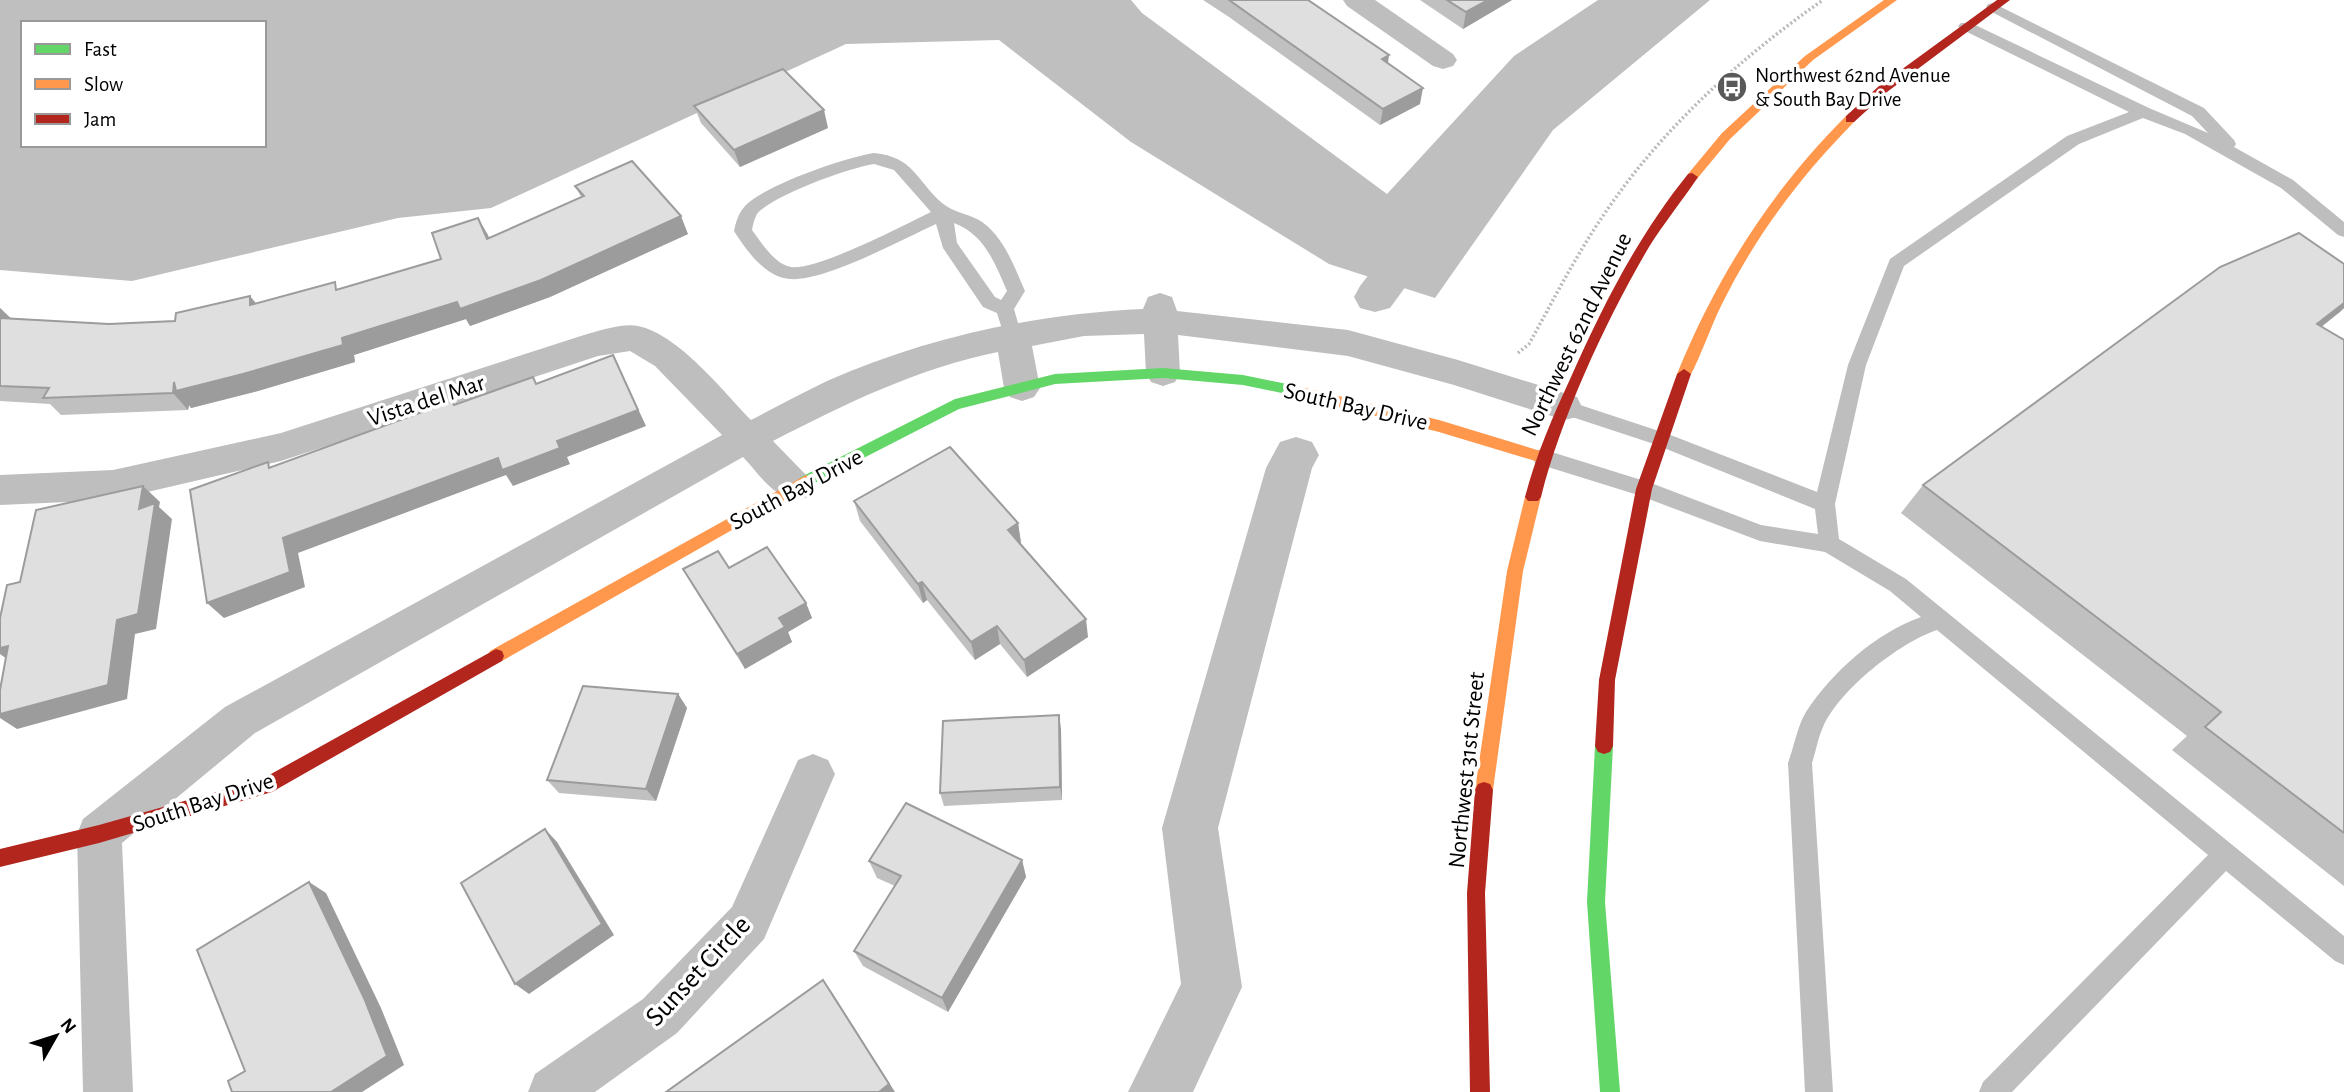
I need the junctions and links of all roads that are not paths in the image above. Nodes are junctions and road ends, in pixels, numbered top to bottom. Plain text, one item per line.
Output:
1 (1357, 0) edge
2 (1891, 0) edge
3 (1998, 4) edge
4 (1966, 26) junction
5 (1443, 60) dead end
6 (2143, 112) junction
7 (2241, 158) junction
8 (944, 213) junction
9 (2344, 231) edge
10 (1160, 313) junction
11 (1009, 323) junction
12 (1163, 373) junction
13 (1022, 388) junction
14 (1564, 407) junction
15 (747, 438) junction
16 (1661, 439) junction
17 (1542, 457) junction
18 (795, 487) junction
19 (1644, 489) junction
20 (0, 490) edge
21 (1825, 504) junction
22 (1829, 544) junction
23 (1940, 619) junction
24 (813, 774) dead end
25 (99, 834) junction
26 (2226, 854) junction
27 (0, 858) edge
28 (2344, 951) edge
29 (108, 1092) edge
30 (553, 1092) edge
31 (1480, 1092) edge
32 (1610, 1092) edge
33 (1819, 1092) edge
34 (1993, 1092) edge

1 - 5 street
2 - 14 street, Northwest 62nd Avenue
3 - 4 street
3 - 7 lane
4 - 6 lane
4 - 16 street
6 - 7 lane
6 - 21 lane
7 - 9 lane
8 - 8 lane
8 - 11 lane
8 - 11 lane
10 - 11 street, South Bay Drive
10 - 12 street
10 - 14 street, South Bay Drive
11 - 13 street
11 - 15 street, South Bay Drive
12 - 13 street, South Bay Drive
12 - 17 street, South Bay Drive
13 - 18 street, South Bay Drive
14 - 16 lane
14 - 17 street, Northwest 62nd Avenue
15 - 18 street, Vista del Mar
15 - 20 street, Vista del Mar
15 - 25 street, South Bay Drive
16 - 19 street
16 - 21 lane
17 - 19 lane
17 - 31 street, Northwest 31st Street
18 - 25 street, South Bay Drive
19 - 22 lane
19 - 32 street
21 - 22 lane
22 - 23 lane
23 - 26 lane
23 - 33 lane
24 - 30 street, Sunset Circle
25 - 27 street, South Bay Drive
25 - 29 street
26 - 28 lane
26 - 34 lane

